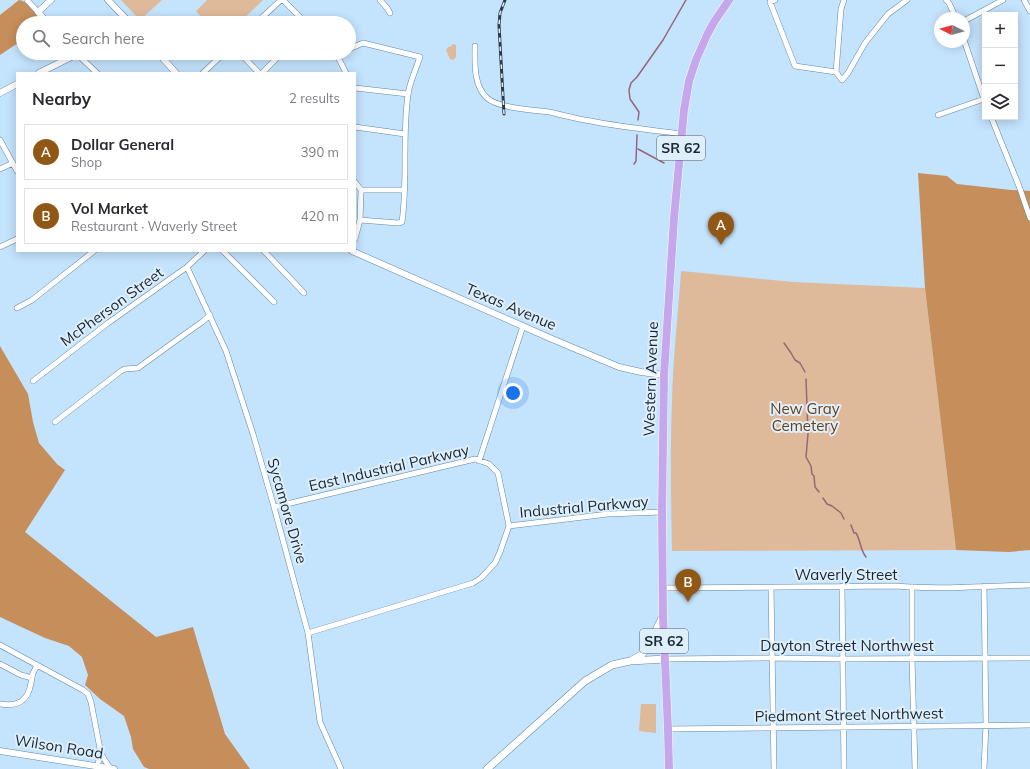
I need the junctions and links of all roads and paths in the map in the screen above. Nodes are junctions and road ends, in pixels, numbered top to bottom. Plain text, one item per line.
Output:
1 (28, 0) edge
2 (51, 0) edge
3 (108, 0) edge
4 (282, 0) edge
5 (380, 0) edge
6 (729, 0) edge
7 (844, 0) edge
8 (907, 0) edge
9 (946, 0) edge
10 (1003, 0) edge
11 (1024, 0) edge
12 (773, 1) edge
13 (1030, 11) edge
14 (38, 12) junction
15 (953, 12) edge
16 (390, 14) dead end
17 (42, 16) edge
18 (123, 16) edge
19 (264, 16) edge
20 (299, 16) edge
21 (970, 18) edge
22 (356, 46) edge
23 (475, 46) dead end
24 (967, 48) edge
25 (64, 60) edge
26 (84, 60) edge
27 (164, 60) edge
28 (217, 60) edge
29 (247, 60) edge
30 (274, 60) edge
31 (340, 60) edge
32 (41, 72) edge
33 (96, 72) edge
34 (175, 72) edge
35 (205, 72) edge
36 (259, 72) edge
37 (261, 72) edge
38 (346, 72) edge
39 (836, 72) junction
40 (16, 85) edge
41 (356, 88) edge
42 (0, 93) edge
43 (408, 94) junction
44 (982, 95) edge
45 (982, 102) edge
46 (938, 115) dead end
47 (992, 120) edge
48 (356, 126) edge
49 (405, 134) junction
50 (682, 134) junction
51 (0, 140) edge
52 (13, 163) junction
53 (0, 168) edge
54 (16, 170) edge
55 (356, 183) edge
56 (361, 190) junction
57 (404, 190) junction
58 (1030, 218) edge
59 (360, 220) junction
60 (356, 234) edge
61 (16, 239) edge
62 (0, 247) edge
63 (93, 252) edge
64 (203, 252) edge
65 (224, 252) edge
66 (265, 252) edge
67 (354, 252) edge
68 (187, 267) junction
69 (304, 293) dead end
70 (274, 302) dead end
71 (17, 308) dead end
72 (210, 315) junction
73 (523, 326) junction
74 (664, 375) junction
75 (33, 381) dead end
76 (55, 422) dead end
77 (479, 461) junction
78 (274, 507) junction
79 (662, 512) junction
80 (509, 526) junction
81 (1030, 585) edge
82 (842, 586) junction
83 (984, 586) junction
84 (771, 587) junction
85 (662, 588) junction
86 (912, 588) junction
87 (663, 616) junction
88 (308, 633) junction
89 (0, 645) edge
90 (772, 658) junction
91 (912, 658) junction
92 (985, 658) junction
93 (1030, 658) edge
94 (665, 659) junction
95 (843, 659) junction
96 (630, 662) junction
97 (0, 664) edge
98 (38, 665) junction
99 (32, 678) junction
100 (0, 704) edge
101 (986, 725) junction
102 (1030, 725) edge
103 (844, 727) junction
104 (914, 727) junction
105 (773, 728) junction
106 (668, 729) junction
107 (0, 751) edge
108 (102, 754) junction
109 (97, 766) junction
110 (112, 769) edge
111 (340, 769) edge
112 (487, 769) edge
113 (669, 769) edge
114 (774, 769) edge
115 (844, 769) edge
116 (915, 769) edge
117 (984, 769) edge

1 - 14 street
2 - 14 street
3 - 18 street
4 - 19 street
4 - 20 street
5 - 16 street
6 - 50 main road, Western Avenue / SR 62
7 - 39 street
8 - 39 street
9 - 15 street
10 - 21 street
11 - 13 street
12 - 39 street
14 - 17 street
22 - 43 street
23 - 50 street
24 - 44 street
25 - 32 street
26 - 33 street
27 - 34 street
28 - 35 street
29 - 36 street
30 - 37 street
31 - 38 street
40 - 42 street
41 - 43 street
43 - 49 street
45 - 46 street
47 - 58 street
48 - 49 street
49 - 57 street
50 - 74 main road, Western Avenue / SR 62
51 - 52 street
52 - 53 street
52 - 54 street
55 - 56 street
56 - 57 street
56 - 59 street
57 - 59 street
59 - 60 street
61 - 62 street
63 - 71 street
64 - 68 street, McPherson Street
65 - 70 street
66 - 69 street
67 - 73 street, Texas Avenue
68 - 72 street, Sycamore Drive
68 - 75 street, McPherson Street
72 - 76 street
72 - 78 street, Sycamore Drive
73 - 74 street, Texas Avenue
73 - 77 street
74 - 79 main road, Western Avenue / SR 62
77 - 78 street, East Industrial Parkway
77 - 80 street, East Industrial Parkway
78 - 88 street, Sycamore Drive
79 - 80 street, Industrial Parkway
79 - 85 main road, Western Avenue / SR 62
80 - 88 street
81 - 83 street, Waverly Street
82 - 84 street, Waverly Street
82 - 86 street, Waverly Street
82 - 95 street
83 - 86 street, Waverly Street
83 - 92 street
84 - 85 street, Waverly Street
84 - 90 street
85 - 87 main road, Western Avenue / SR 62
86 - 91 street
87 - 94 main road, Western Avenue / SR 62
87 - 96 main road
88 - 111 street, Sycamore Drive
89 - 98 street
90 - 94 street, Dayton Street Northwest
90 - 95 street, Dayton Street Northwest
90 - 105 street
91 - 92 street, Dayton Street Northwest
91 - 95 street, Dayton Street Northwest
91 - 104 street
92 - 93 street, Dayton Street Northwest
92 - 101 street
94 - 96 main road
94 - 106 main road, Western Avenue / SR 62
95 - 103 street
96 - 112 main road
97 - 99 street
98 - 99 street
98 - 108 street
99 - 100 street
101 - 102 street, Piedmont Street Northwest
101 - 104 street, Piedmont Street Northwest
101 - 117 street
103 - 104 street, Piedmont Street Northwest
103 - 105 street, Piedmont Street Northwest
103 - 115 street
104 - 116 street
105 - 106 street, Piedmont Street Northwest
105 - 114 street
106 - 113 main road, Western Avenue / SR 62
107 - 109 street, Wilson Road
108 - 109 street
108 - 110 street
109 - 110 street, Wilson Road

